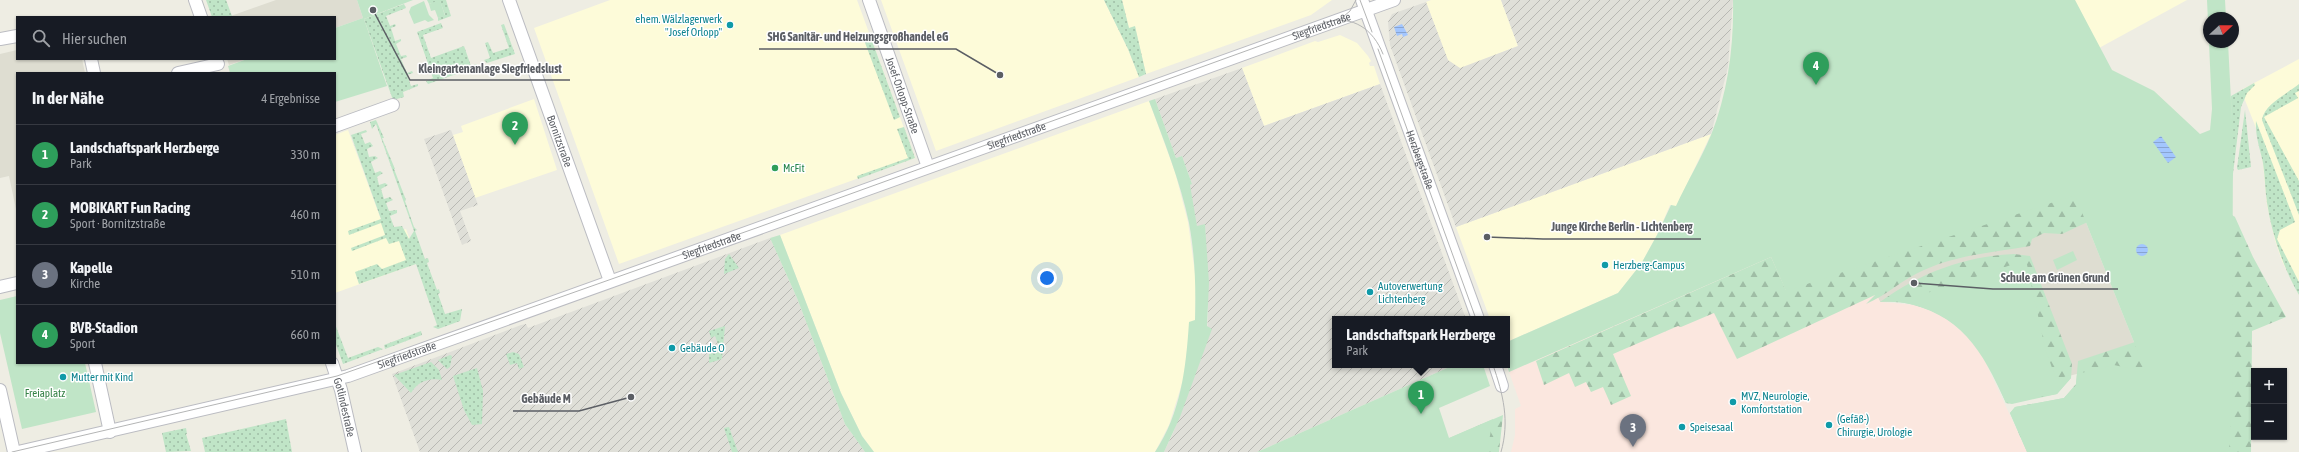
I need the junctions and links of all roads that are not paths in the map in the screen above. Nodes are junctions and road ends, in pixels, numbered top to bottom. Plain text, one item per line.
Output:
1 (195, 0) edge
2 (510, 0) edge
3 (870, 0) edge
4 (1394, 0) edge
5 (1364, 5) edge
6 (201, 16) edge
7 (16, 36) edge
8 (0, 40) edge
9 (91, 60) edge
10 (219, 65) edge
11 (94, 72) edge
12 (183, 72) edge
13 (393, 105) dead end
14 (336, 126) edge
15 (928, 167) junction
16 (610, 281) junction
17 (16, 283) edge
18 (0, 287) edge
19 (1477, 316) edge
20 (95, 364) edge
21 (332, 364) edge
22 (1496, 368) edge
23 (338, 379) junction
24 (1502, 386) dead end
25 (0, 390) edge
26 (110, 432) junction
27 (14, 452) edge
28 (18, 452) edge
29 (355, 452) edge

1 - 6 street
2 - 16 street, Bornitzstraße
3 - 15 street, Josef-Orlopp-Straße
4 - 5 street, Siegfriedstraße
5 - 15 street, Siegfriedstraße
5 - 19 street, Herzbergstraße
7 - 8 street
9 - 11 street
10 - 12 street
13 - 14 street
15 - 16 street, Siegfriedstraße
16 - 23 street, Siegfriedstraße
17 - 18 street
20 - 26 street
21 - 23 street, Gotlindestraße
22 - 24 street
23 - 26 street, Siegfriedstraße
23 - 29 street, Gotlindestraße
25 - 27 street
26 - 28 street, Siegfriedstraße

